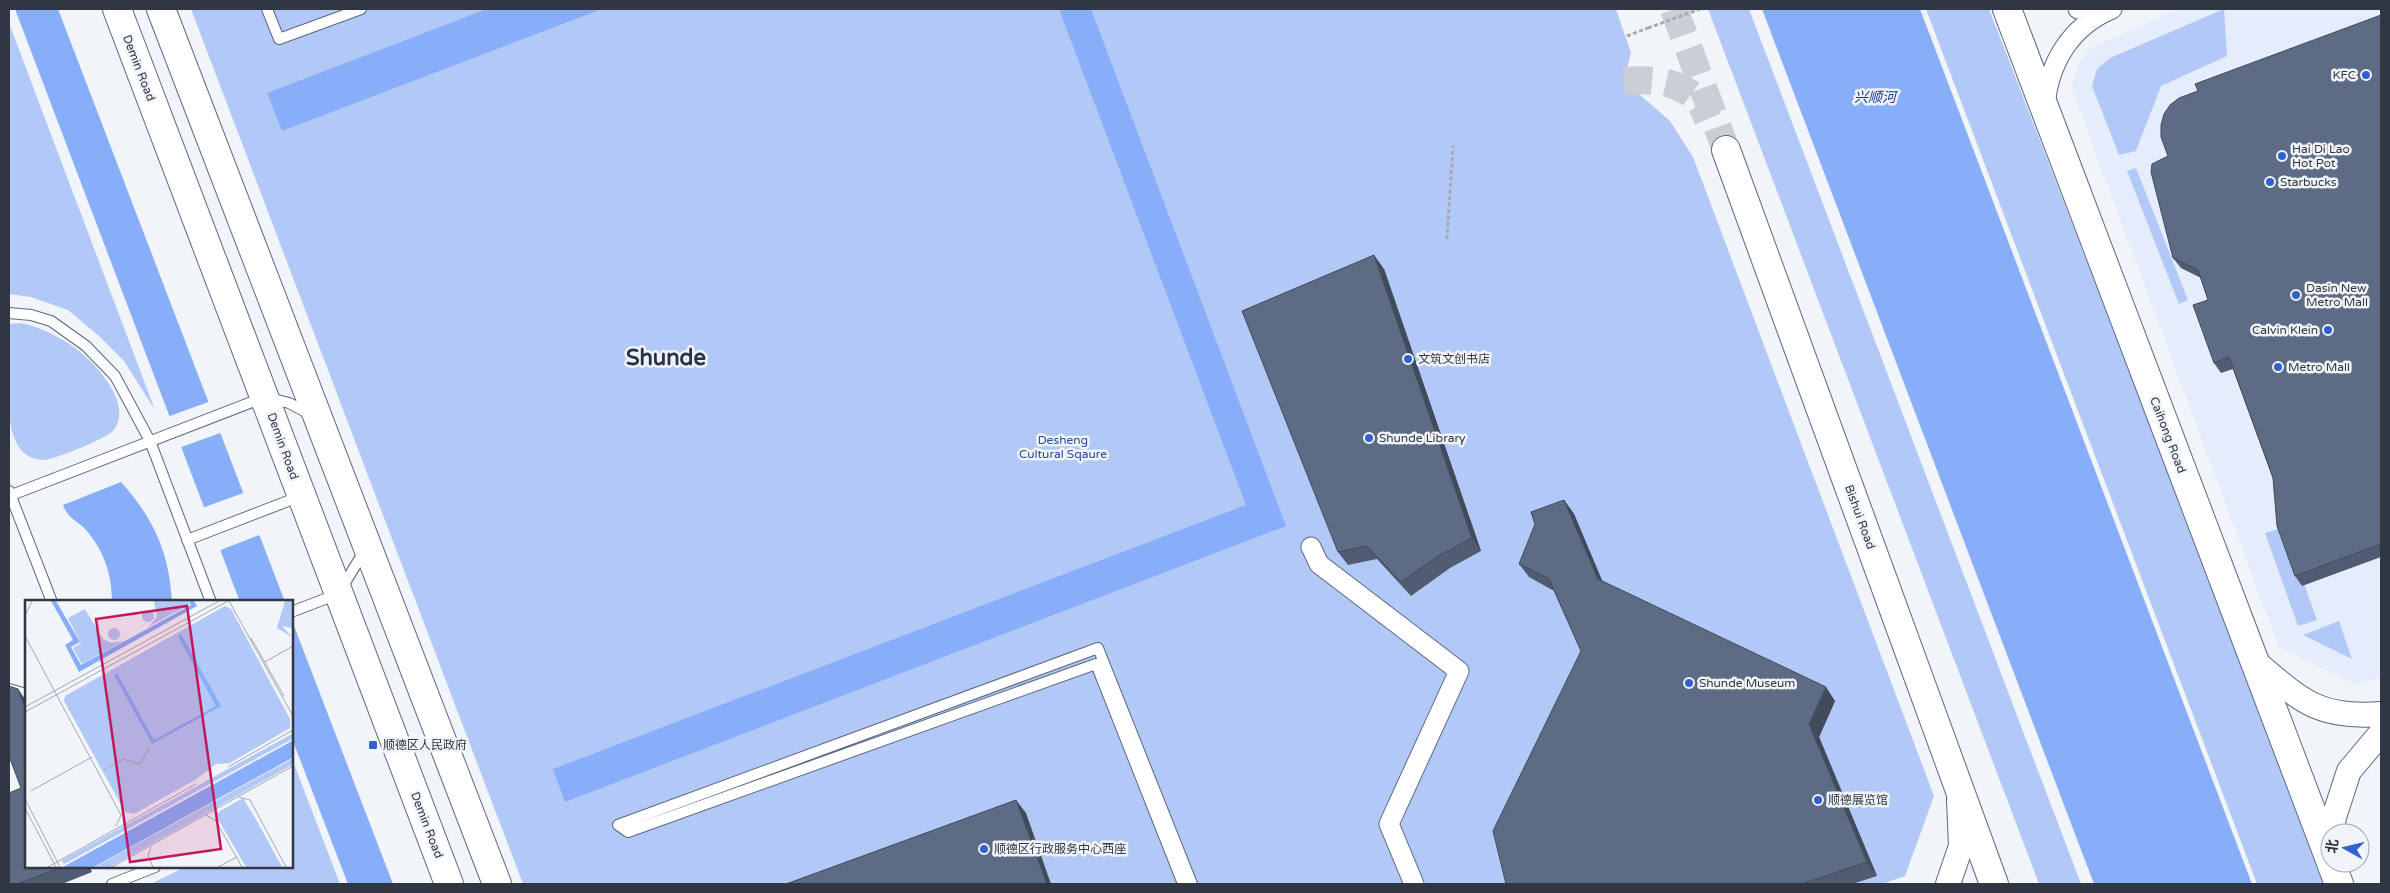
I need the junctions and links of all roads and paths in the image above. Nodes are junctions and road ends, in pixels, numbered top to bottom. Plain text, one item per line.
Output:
1 (117, 9) edge
2 (162, 9) edge
3 (267, 9) edge
4 (361, 9) edge
5 (1700, 9) edge
6 (2007, 9) edge
7 (2078, 9) edge
8 (2111, 9) edge
9 (1627, 36) dead end
10 (2045, 110) junction
11 (1453, 146) dead end
12 (1726, 150) tunnel mouth
13 (1448, 239) dead end
14 (9, 313) edge
15 (265, 397) junction
16 (319, 420) junction
17 (150, 441) junction
18 (9, 494) edge
19 (302, 496) junction
20 (187, 540) junction
21 (367, 547) junction
22 (1311, 547) dead end
23 (338, 594) junction
24 (51, 600) edge
25 (209, 600) edge
26 (292, 612) edge
27 (2253, 660) junction
28 (9, 689) edge
29 (25, 694) edge
30 (2381, 714) edge
31 (2381, 732) edge
32 (1958, 786) junction
33 (2333, 823) edge
34 (2320, 826) edge
35 (152, 868) edge
36 (112, 884) edge
37 (449, 884) edge
38 (497, 884) edge
39 (1183, 884) edge
40 (1192, 884) edge
41 (1414, 884) edge
42 (1948, 884) edge
43 (1994, 884) edge

1 - 15 main road, Demin Road
2 - 16 main road
3 - 4 lane
5 - 9 path, bridge
6 - 10 main road, Caihong Road
7 - 8 street
8 - 10 street
10 - 27 main road, Caihong Road
11 - 13 path
12 - 32 main road, Bishui Road
14 - 17 lane
15 - 16 lane
15 - 17 lane
15 - 19 main road, Demin Road
16 - 21 main road
17 - 18 lane
17 - 20 lane
18 - 24 lane
19 - 20 lane
19 - 23 main road, Demin Road
20 - 25 lane
21 - 23 lane
21 - 38 main road
22 - 41 street
23 - 26 lane
23 - 37 main road, Demin Road
27 - 30 street
27 - 34 main road, Caihong Road
28 - 29 lane
31 - 33 street
32 - 42 street
32 - 43 main road, Bishui Road
35 - 36 lane
39 - 40 lane

